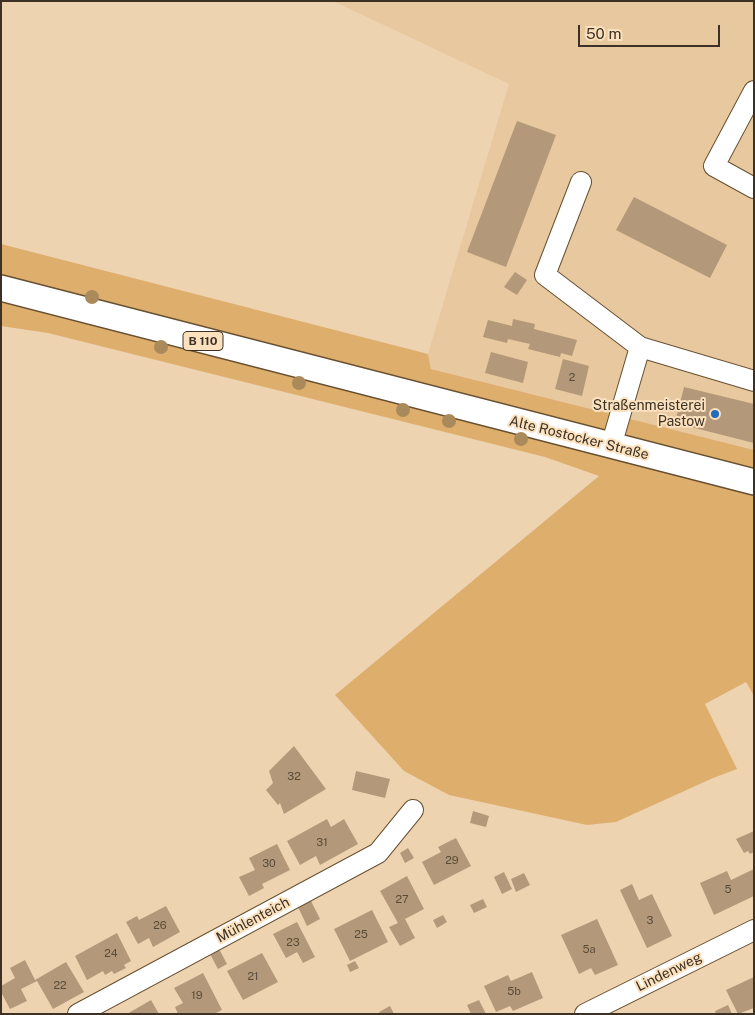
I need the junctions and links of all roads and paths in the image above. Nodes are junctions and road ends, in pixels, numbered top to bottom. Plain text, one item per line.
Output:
1 (754, 91) edge
2 (581, 182) dead end
3 (754, 188) edge
4 (1, 288) edge
5 (640, 347) junction
6 (754, 380) edge
7 (611, 446) junction
8 (754, 482) edge
9 (413, 810) dead end
10 (754, 930) edge
11 (78, 1014) edge
12 (585, 1014) edge

1 - 3 street
2 - 5 street
4 - 7 main road, Alte Rostocker Straße / B 110
5 - 6 street
5 - 7 street
7 - 8 main road, Alte Rostocker Straße / B 110
9 - 11 street, Mühlenteich
10 - 12 street, Lindenweg

